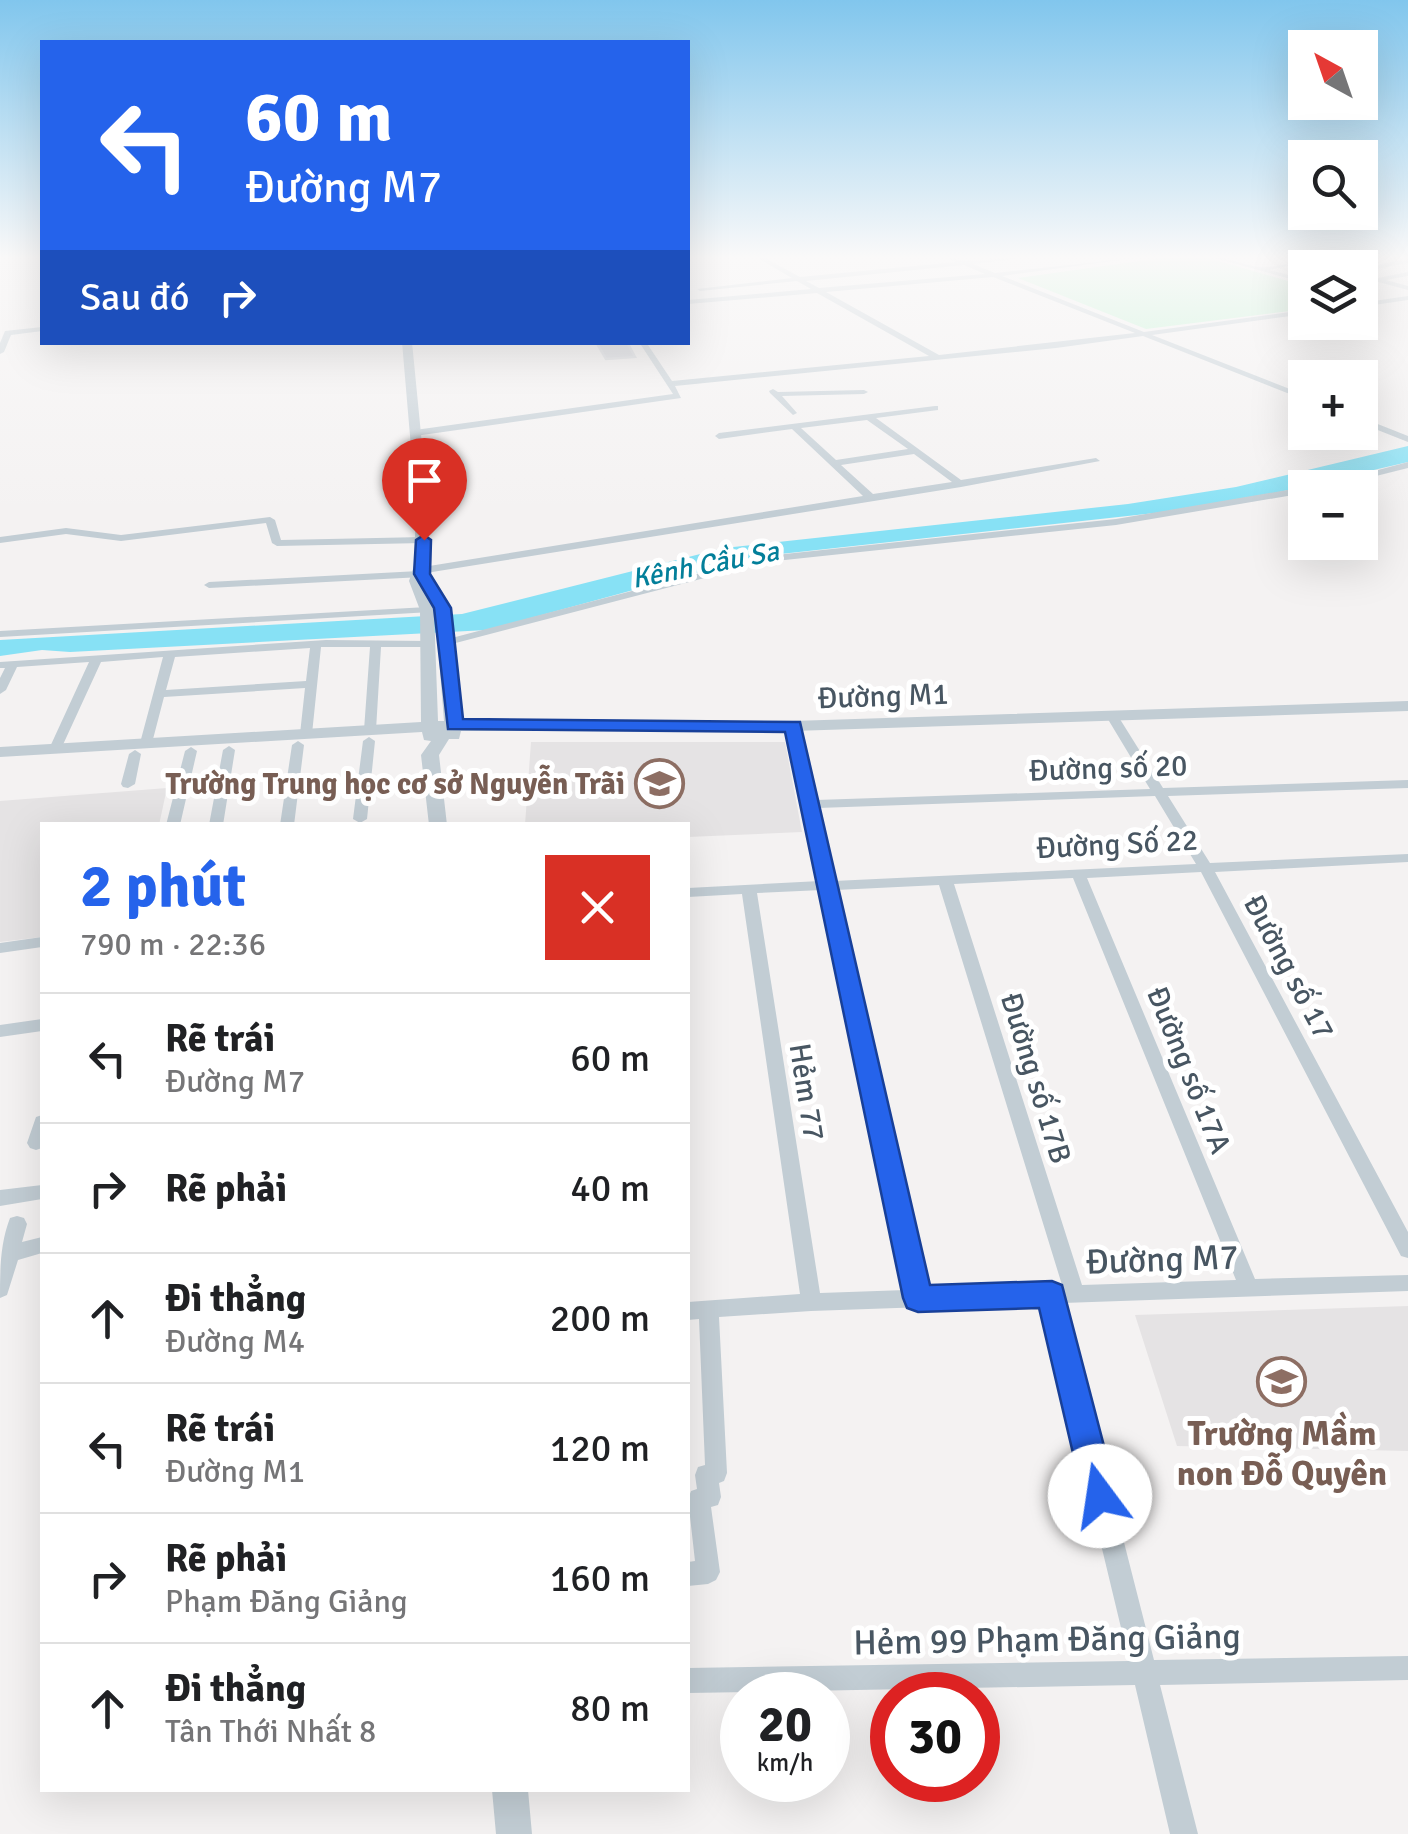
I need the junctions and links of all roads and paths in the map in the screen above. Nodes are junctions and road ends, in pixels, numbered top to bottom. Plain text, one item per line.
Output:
1 (911, 343) edge
2 (1069, 343) edge
3 (1164, 343) edge
4 (408, 345) edge
5 (644, 345) edge
6 (938, 358) junction
7 (760, 377) junction
8 (670, 384) junction
9 (1288, 391) edge
10 (776, 394) junction
11 (784, 403) junction
12 (935, 408) dead end
13 (793, 413) dead end
14 (870, 418) junction
15 (1378, 427) edge
16 (796, 428) junction
17 (415, 432) junction
18 (719, 436) dead end
19 (1408, 439) edge
20 (915, 451) junction
21 (1096, 461) dead end
22 (834, 463) junction
23 (1408, 465) edge
24 (1378, 472) edge
25 (961, 484) junction
26 (1288, 493) edge
27 (869, 496) junction
28 (0, 540) edge
29 (424, 540) junction
30 (422, 572) junction
31 (208, 585) dead end
32 (434, 609) junction
33 (0, 634) edge
34 (448, 642) junction
35 (316, 644) junction
36 (376, 644) junction
37 (428, 644) junction
38 (170, 654) junction
39 (96, 659) junction
40 (7, 664) edge
41 (313, 684) junction
42 (0, 690) edge
43 (160, 694) junction
44 (1408, 706) edge
45 (1408, 715) edge
46 (1114, 720) junction
47 (794, 731) junction
48 (442, 733) junction
49 (369, 735) junction
50 (302, 739) junction
51 (54, 749) junction
52 (141, 749) junction
53 (230, 750) junction
54 (191, 751) junction
55 (0, 752) edge
56 (0, 762) edge
57 (128, 784) dead end
58 (1408, 784) edge
59 (1158, 791) junction
60 (810, 804) junction
61 (360, 820) dead end
62 (174, 822) edge
63 (217, 822) edge
64 (288, 822) edge
65 (438, 822) edge
66 (1408, 858) edge
67 (1205, 867) junction
68 (1078, 873) junction
69 (945, 879) junction
70 (828, 885) junction
71 (749, 889) junction
72 (690, 892) edge
73 (40, 942) edge
74 (0, 948) edge
75 (40, 1025) edge
76 (0, 1031) edge
77 (40, 1129) edge
78 (36, 1143) dead end
79 (40, 1192) edge
80 (0, 1198) edge
81 (17, 1224) dead end
82 (40, 1246) edge
83 (1408, 1250) edge
84 (10, 1254) junction
85 (1408, 1284) edge
86 (1249, 1288) junction
87 (0, 1289) edge
88 (1063, 1294) junction
89 (918, 1298) junction
90 (811, 1302) junction
91 (698, 1311) edge
92 (690, 1574) edge
93 (1408, 1668) edge
94 (1142, 1671) junction
95 (690, 1681) edge
96 (510, 1792) edge
97 (514, 1834) edge
98 (1184, 1834) edge

1 - 6 street
2 - 6 street
3 - 9 street
4 - 17 street
5 - 8 street
6 - 7 street
7 - 8 street
7 - 10 street
8 - 17 street
10 - 11 street
10 - 11 street
11 - 13 street
12 - 14 street
14 - 16 street
14 - 20 street
15 - 19 street
16 - 18 street
16 - 22 street
17 - 29 street
20 - 22 street
20 - 25 street
21 - 25 street
22 - 27 street
23 - 24 street
25 - 27 street
26 - 34 street
27 - 30 street
28 - 29 street
29 - 30 street
30 - 31 street
30 - 32 street
32 - 33 street
32 - 34 street
32 - 37 street
34 - 48 street
35 - 36 street
35 - 38 street
35 - 41 street
36 - 37 street
36 - 49 street
37 - 48 street
38 - 39 street
38 - 43 street
39 - 40 street
39 - 51 street
40 - 42 street
41 - 43 street
41 - 50 street
43 - 52 street
44 - 46 street, Đường M1
45 - 46 street, Đường M1
46 - 47 street, Đường M1
46 - 59 street, Đường số 17
47 - 48 street, Đường M1
47 - 60 street
48 - 49 street, Đường M1
48 - 65 street
49 - 50 street, Đường M1
49 - 61 street
50 - 52 street, Đường M1
50 - 53 street, Đường M1
50 - 64 street
51 - 52 street, Đường M1
51 - 55 street, Đường M1
52 - 54 street, Đường M1
52 - 56 street, Đường M1
52 - 57 street
53 - 54 street, Đường M1
53 - 63 street
54 - 62 street
58 - 59 street, Đường số 20
59 - 60 street, Đường số 20
59 - 67 street, Đường số 17
60 - 70 street
66 - 67 street, Đường Số 22
67 - 68 street, Đường Số 22
67 - 83 street, Đường số 17
68 - 69 street, Đường Số 22
68 - 86 street, Đường số 17A
69 - 70 street, Đường Số 22
69 - 88 street, Đường số 17B
70 - 71 street, Đường Số 22
70 - 89 street
71 - 72 street, Đường Số 22
71 - 90 street, Hẻm 77
73 - 74 street
75 - 76 street
77 - 78 street
79 - 80 street
81 - 84 street
82 - 84 street
84 - 87 street
85 - 86 street, Đường M7
86 - 88 street, Đường M7
88 - 89 street, Đường M7
88 - 94 street, Đường số 17B
89 - 90 street, Đường M7
90 - 91 street, Đường M7
91 - 92 street
93 - 94 street, Hẻm 99 Phạm Đăng Giảng
94 - 95 street, Hẻm 99 Phạm Đăng Giảng
94 - 98 street, Đường số 17B
96 - 97 street

